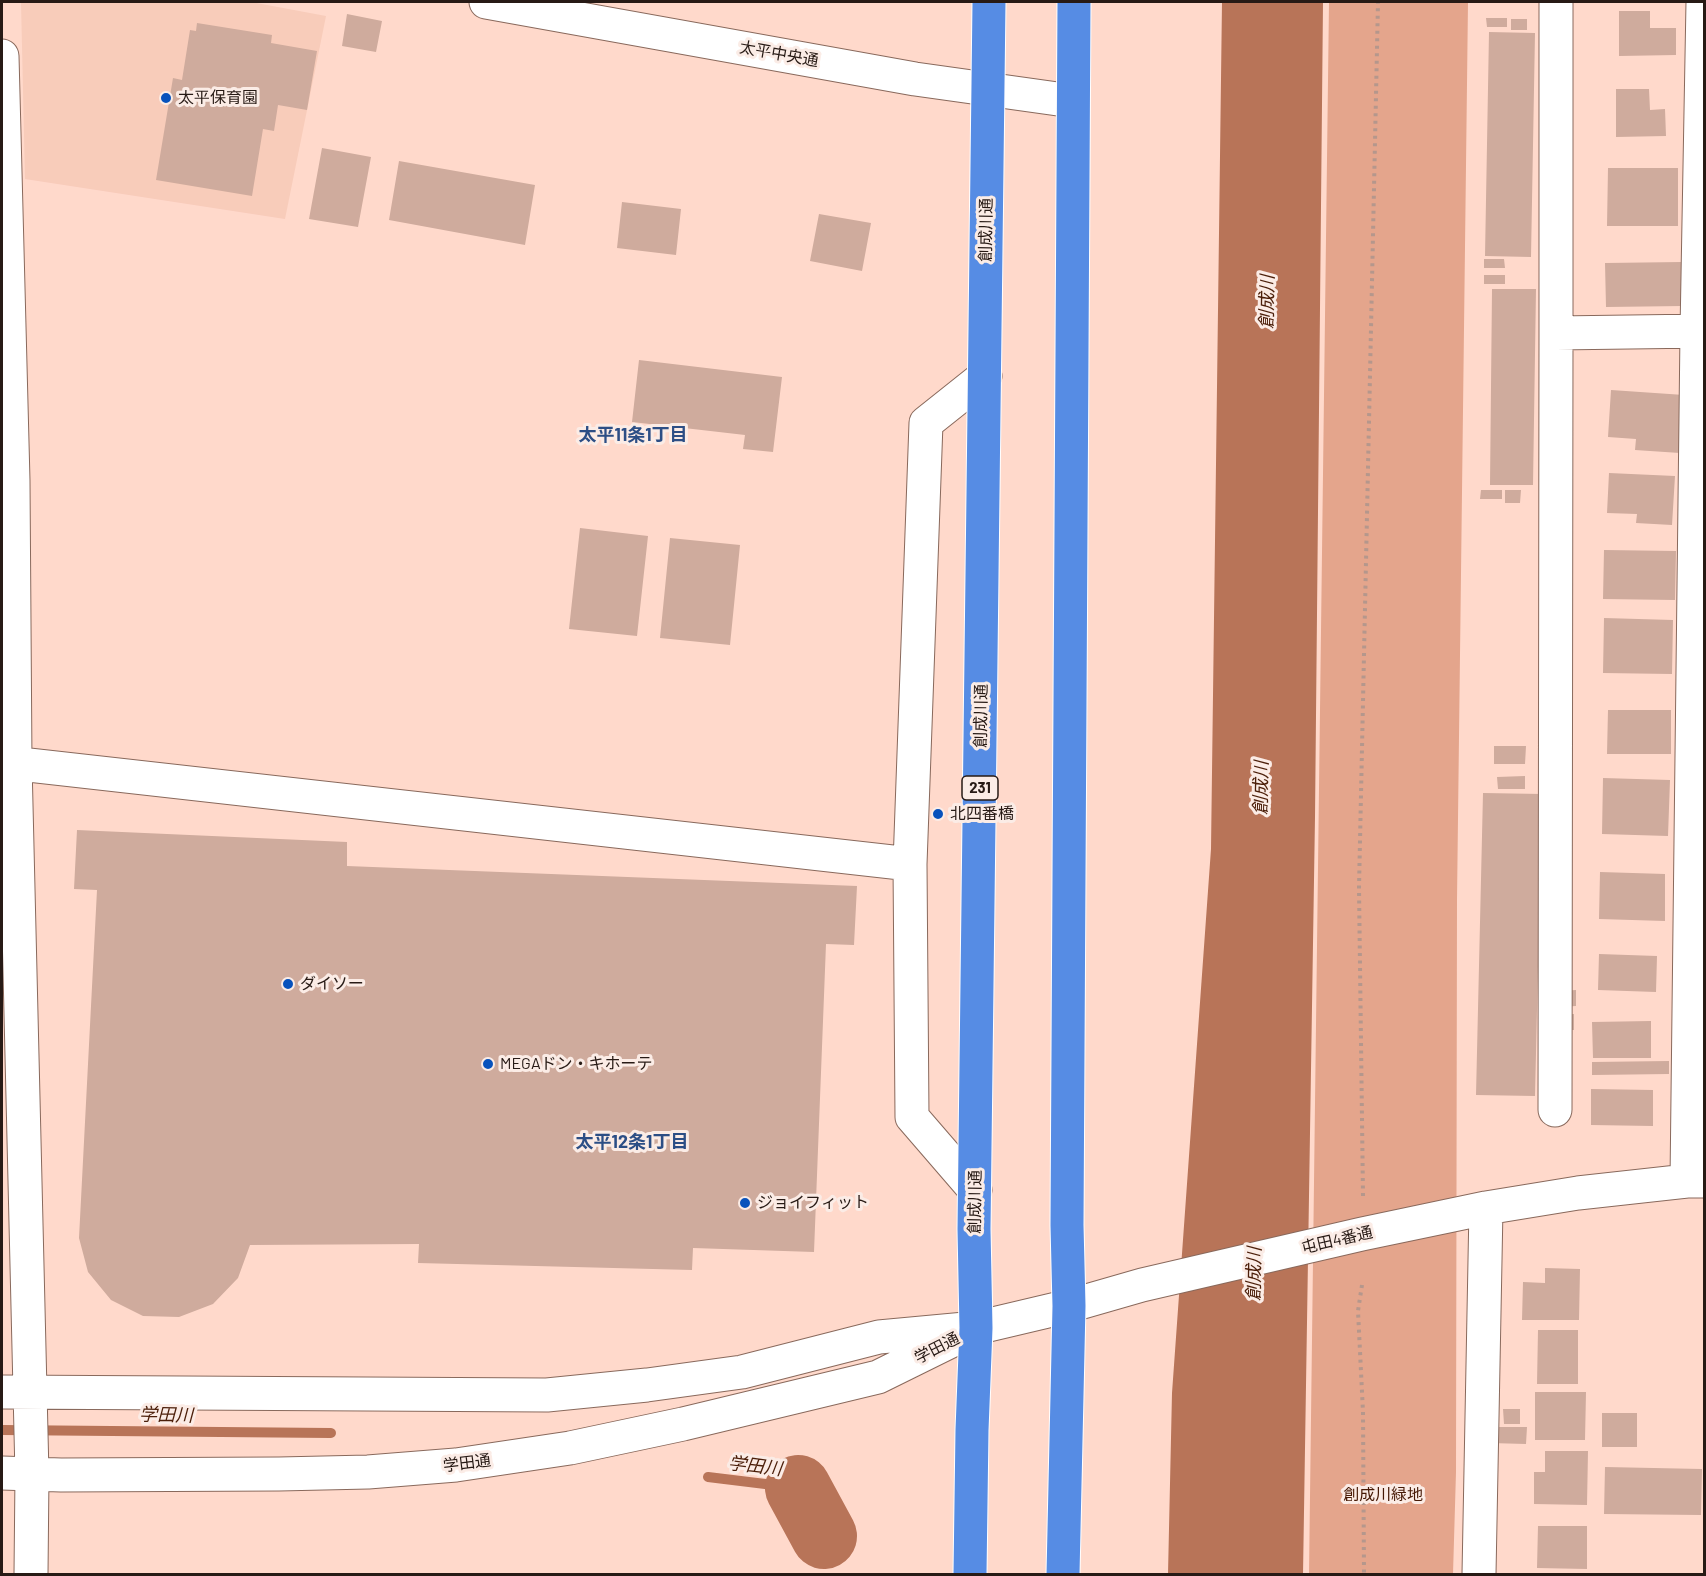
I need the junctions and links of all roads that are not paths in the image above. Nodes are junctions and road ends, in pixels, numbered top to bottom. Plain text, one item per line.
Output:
1 (486, 2) edge
2 (989, 2) edge
3 (1074, 2) edge
4 (1556, 2) edge
5 (1702, 2) edge
6 (2, 56) edge
7 (988, 90) junction
8 (1072, 101) junction
9 (3, 172) edge
10 (1700, 331) edge
11 (1556, 333) junction
12 (985, 376) junction
13 (7, 481) edge
14 (8, 763) edge
15 (910, 864) junction
16 (1555, 1110) dead end
17 (1696, 1181) edge
18 (975, 1190) junction
19 (1486, 1208) junction
20 (1069, 1306) junction
21 (976, 1328) junction
22 (21, 1398) edge
23 (22, 1467) edge
24 (31, 1575) edge
25 (970, 1575) edge
26 (1063, 1575) edge
27 (1479, 1575) edge

1 - 7 street, 太平中央通
2 - 7 highway, 創成川通 / 231
3 - 8 highway
4 - 11 street
5 - 10 street
6 - 9 street
7 - 8 street, 太平中央通
7 - 12 highway, 創成川通 / 231
8 - 20 highway
9 - 13 street
10 - 11 street
10 - 17 street
11 - 16 street
12 - 15 street
12 - 18 highway, 創成川通 / 231
13 - 14 street
14 - 15 street
14 - 22 street
15 - 18 street
17 - 19 street, 屯田4番通
18 - 21 highway, 創成川通 / 231
19 - 20 street, 屯田4番通
19 - 27 street
20 - 21 street, 屯田4番通
20 - 26 highway
21 - 22 street, 学田通
21 - 23 street, 学田通
21 - 25 highway, 創成川通 / 231
22 - 23 street
23 - 24 street

